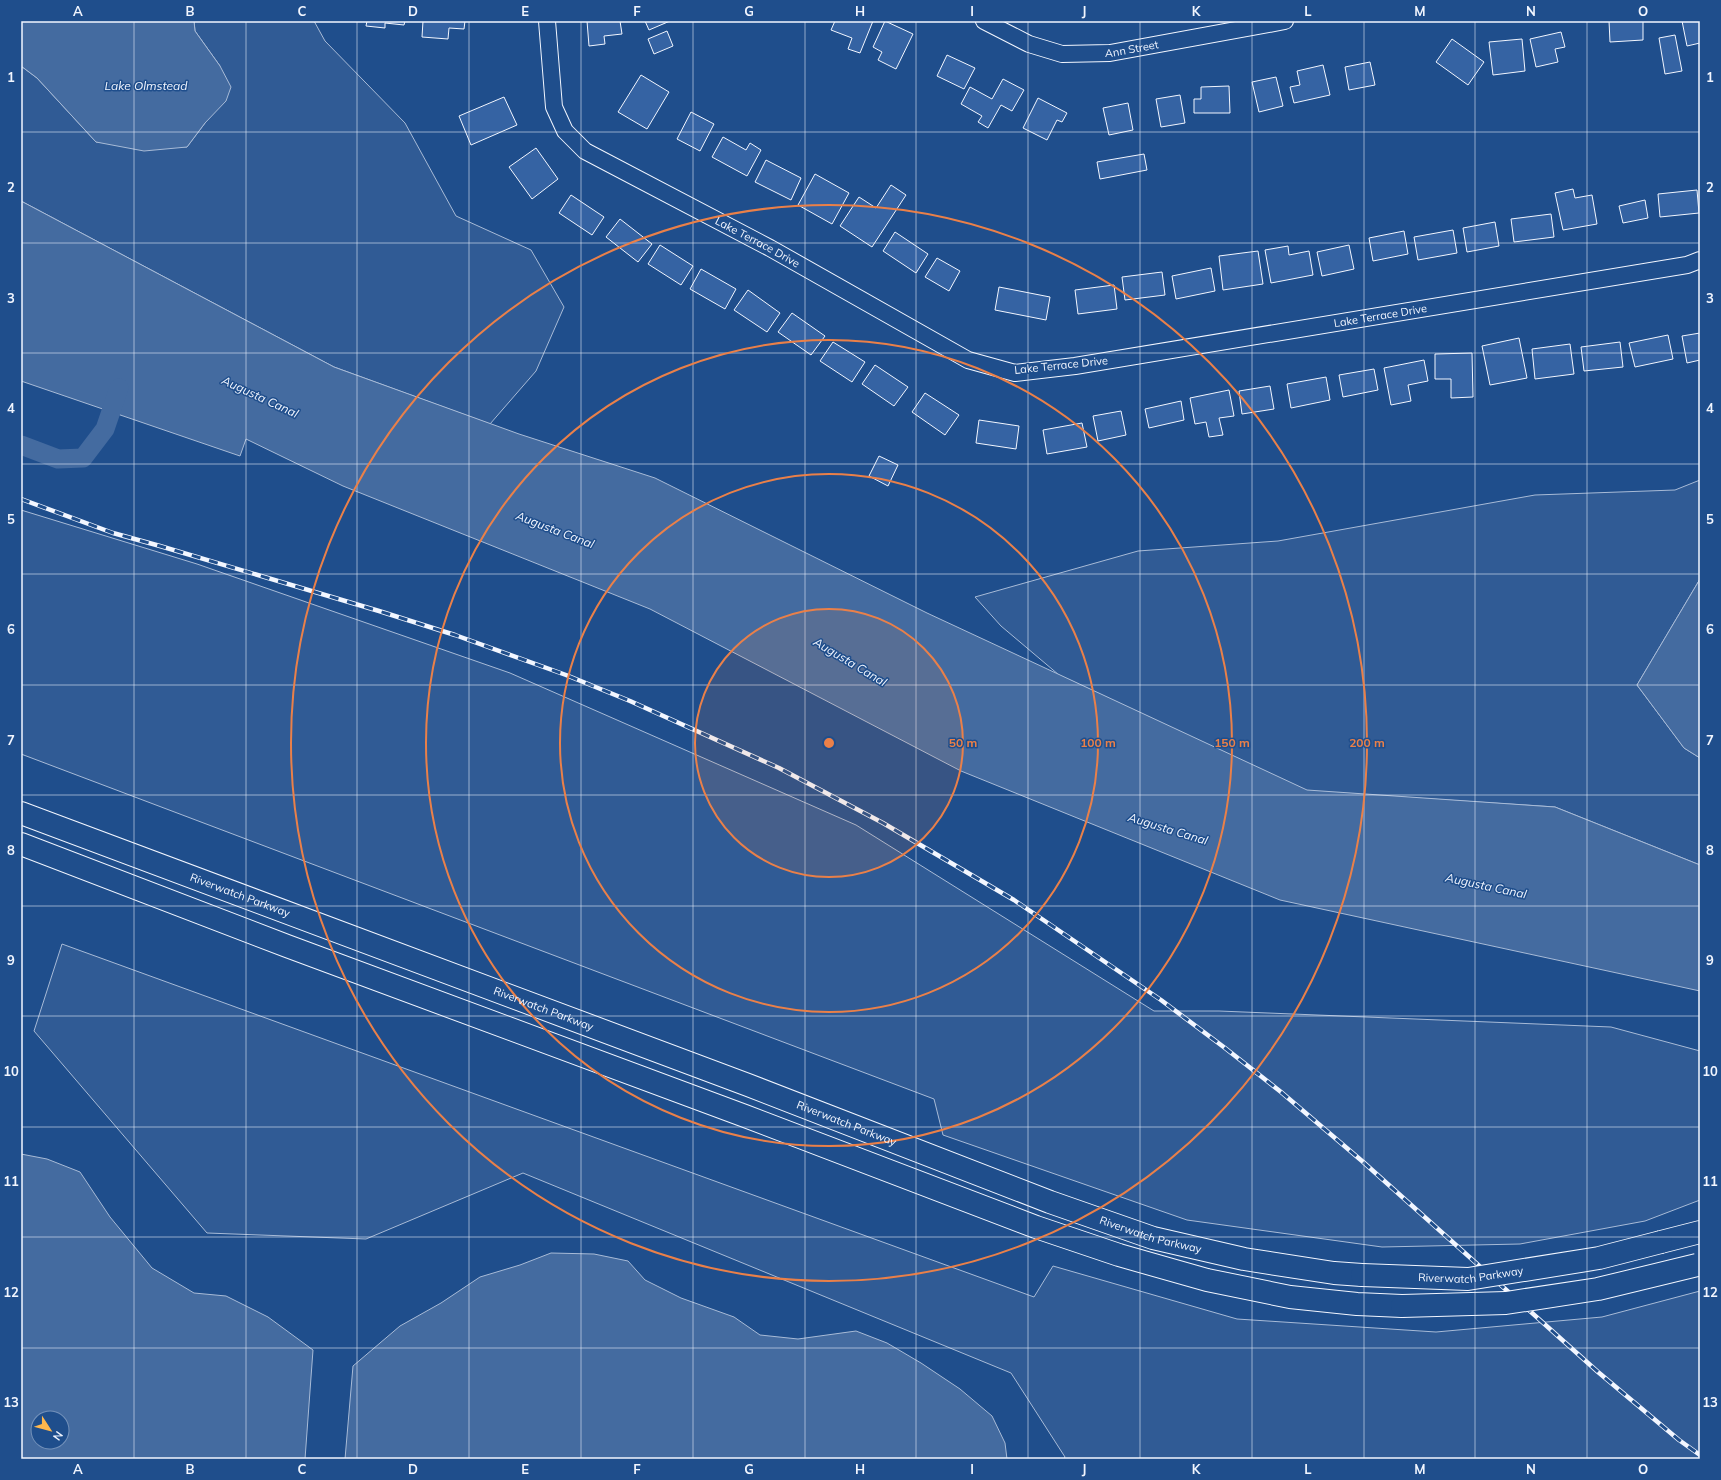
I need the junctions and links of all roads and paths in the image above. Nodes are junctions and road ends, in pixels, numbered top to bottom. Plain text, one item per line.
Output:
1 (547, 21) edge
2 (984, 21) edge
3 (1285, 21) edge
4 (1700, 260) edge
5 (21, 814) edge
6 (21, 844) edge
7 (1700, 1232) edge
8 (1699, 1264) edge

1 - 4 street, Lake Terrace Drive
2 - 3 street, Ann Street
5 - 7 main road, Riverwatch Parkway, bridge
6 - 8 main road, bridge

